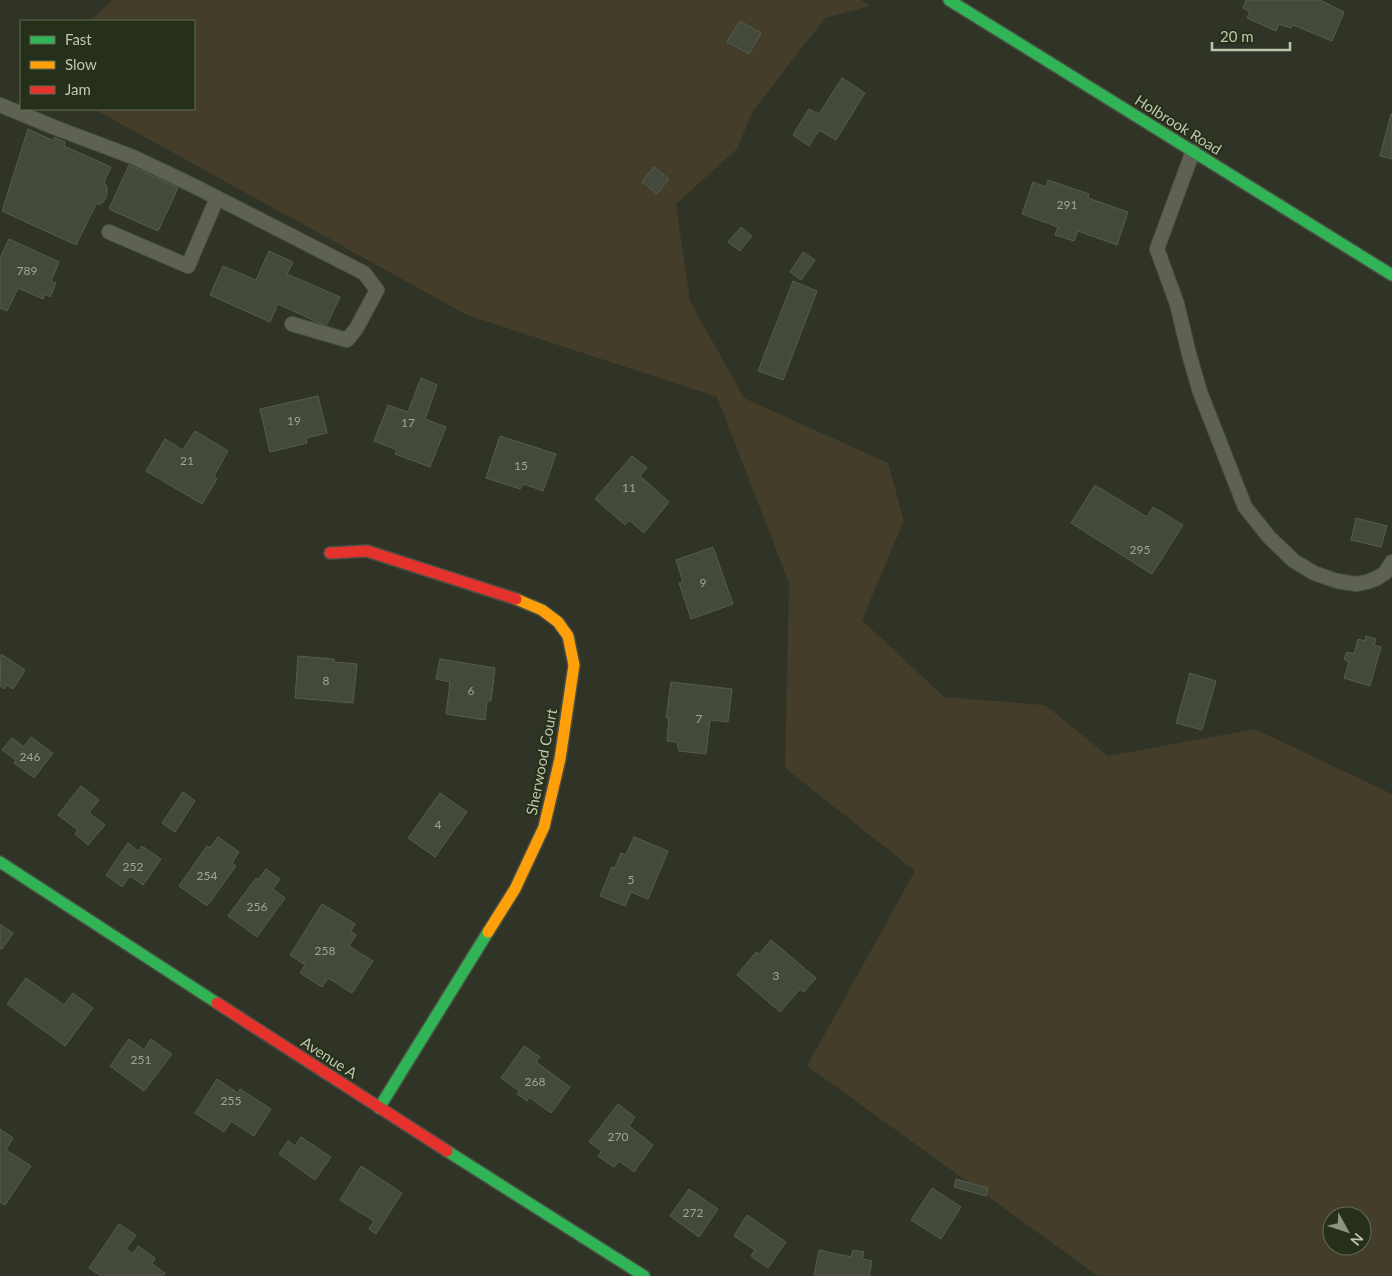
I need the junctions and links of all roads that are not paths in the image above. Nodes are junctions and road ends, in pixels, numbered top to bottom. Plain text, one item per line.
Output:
1 (949, 0) edge
2 (0, 105) edge
3 (1192, 151) junction
4 (217, 198) junction
5 (109, 232) dead end
6 (1392, 275) edge
7 (292, 324) dead end
8 (330, 553) dead end
9 (1392, 562) edge
10 (0, 862) edge
11 (380, 1108) junction
12 (644, 1276) edge

1 - 3 street, Holbrook Road
2 - 4 lane
3 - 6 street, Holbrook Road
3 - 9 lane
4 - 5 lane
4 - 7 lane
8 - 11 street, Sherwood Court
10 - 11 street, Avenue A
11 - 12 street, Avenue A

